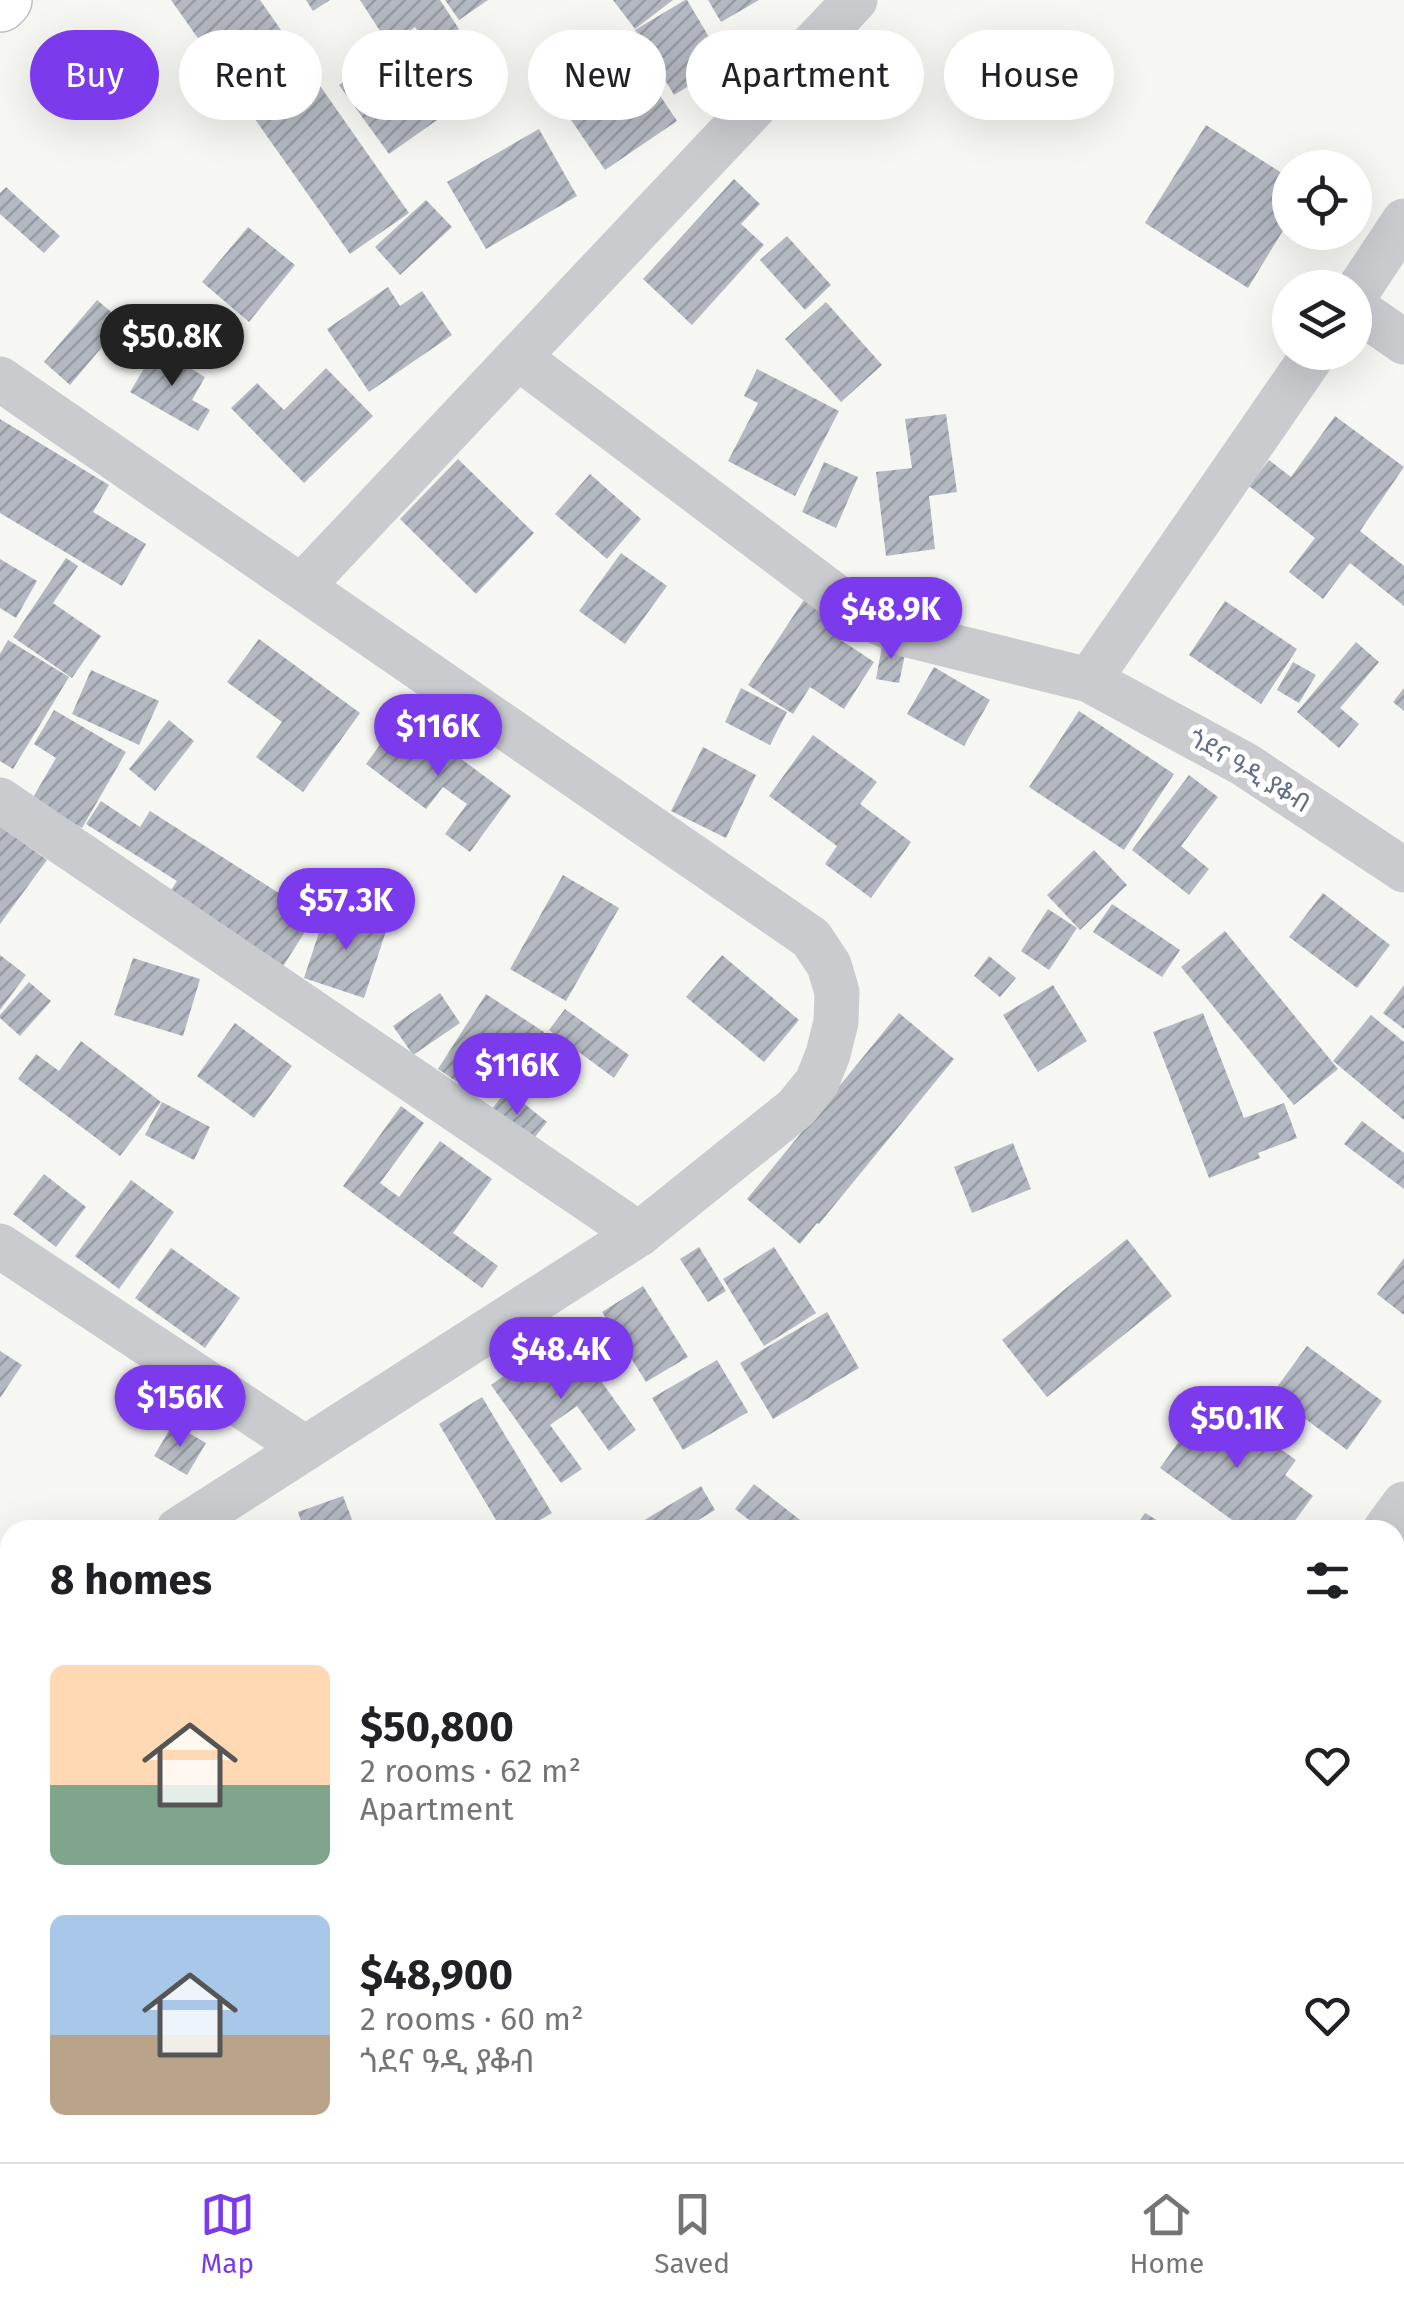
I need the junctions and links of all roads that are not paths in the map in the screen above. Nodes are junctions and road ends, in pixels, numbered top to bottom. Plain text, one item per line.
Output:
1 (856, 0) edge
2 (1404, 221) edge
3 (1372, 270) edge
4 (1372, 320) edge
5 (1404, 342) edge
6 (518, 358) junction
7 (1304, 370) edge
8 (0, 379) edge
9 (302, 586) junction
10 (1089, 680) junction
11 (0, 800) edge
12 (1404, 870) edge
13 (639, 1234) junction
14 (0, 1246) edge
15 (305, 1448) junction
16 (193, 1520) edge

1 - 6 street
2 - 3 street
4 - 5 street
6 - 9 street
6 - 10 street, ጎደና ዓዲ ያቆብ
7 - 10 street
8 - 9 street
9 - 13 street
10 - 12 street, ጎደና ዓዲ ያቆብ
11 - 13 street
13 - 15 street
14 - 15 street
15 - 16 street

